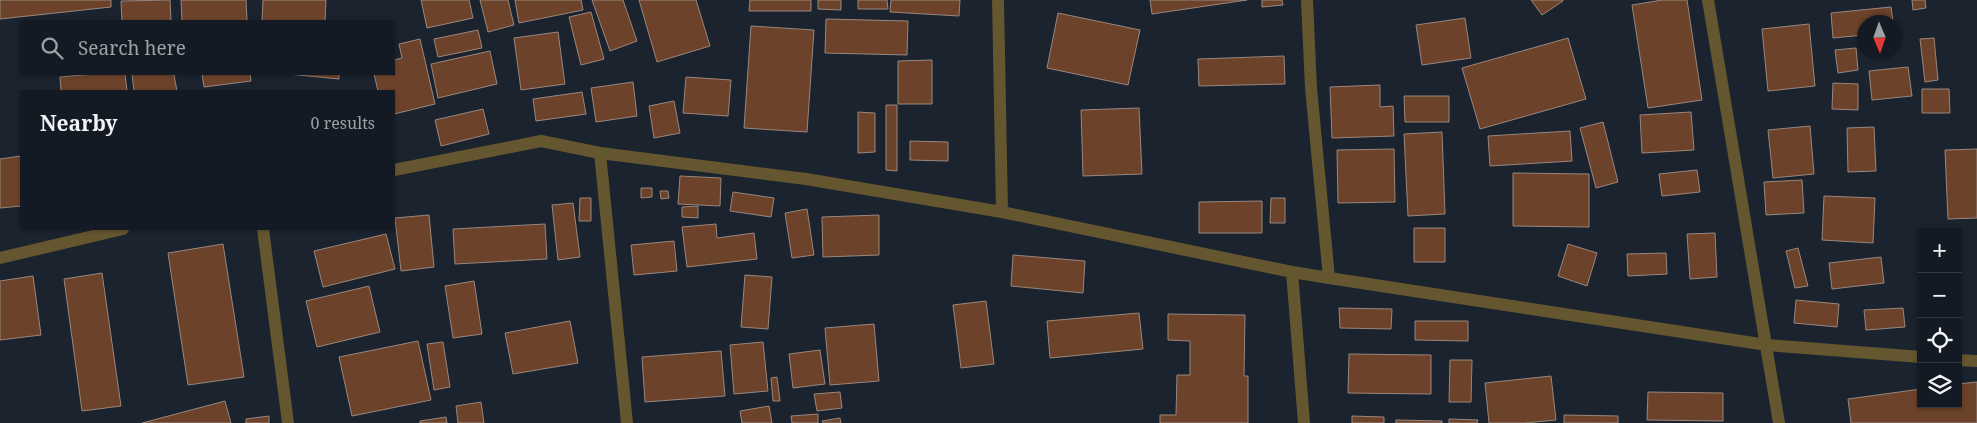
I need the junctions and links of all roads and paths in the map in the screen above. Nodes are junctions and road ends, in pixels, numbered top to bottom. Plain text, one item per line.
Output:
1 (998, 0) edge
2 (1307, 0) edge
3 (1708, 0) edge
4 (600, 153) junction
5 (395, 170) edge
6 (1002, 212) junction
7 (119, 230) edge
8 (264, 230) edge
9 (0, 258) edge
10 (1292, 272) junction
11 (1329, 278) junction
12 (1767, 345) junction
13 (1917, 357) edge
14 (1962, 360) edge
15 (1977, 361) edge
16 (288, 423) edge
17 (627, 423) edge
18 (1304, 423) edge
19 (1779, 423) edge

1 - 6 street
2 - 11 street
3 - 12 street
4 - 5 street
4 - 6 street
4 - 17 street
6 - 10 street
7 - 9 street
8 - 16 street
10 - 11 street
10 - 18 street
11 - 12 street
12 - 13 street
12 - 19 street
14 - 15 street

